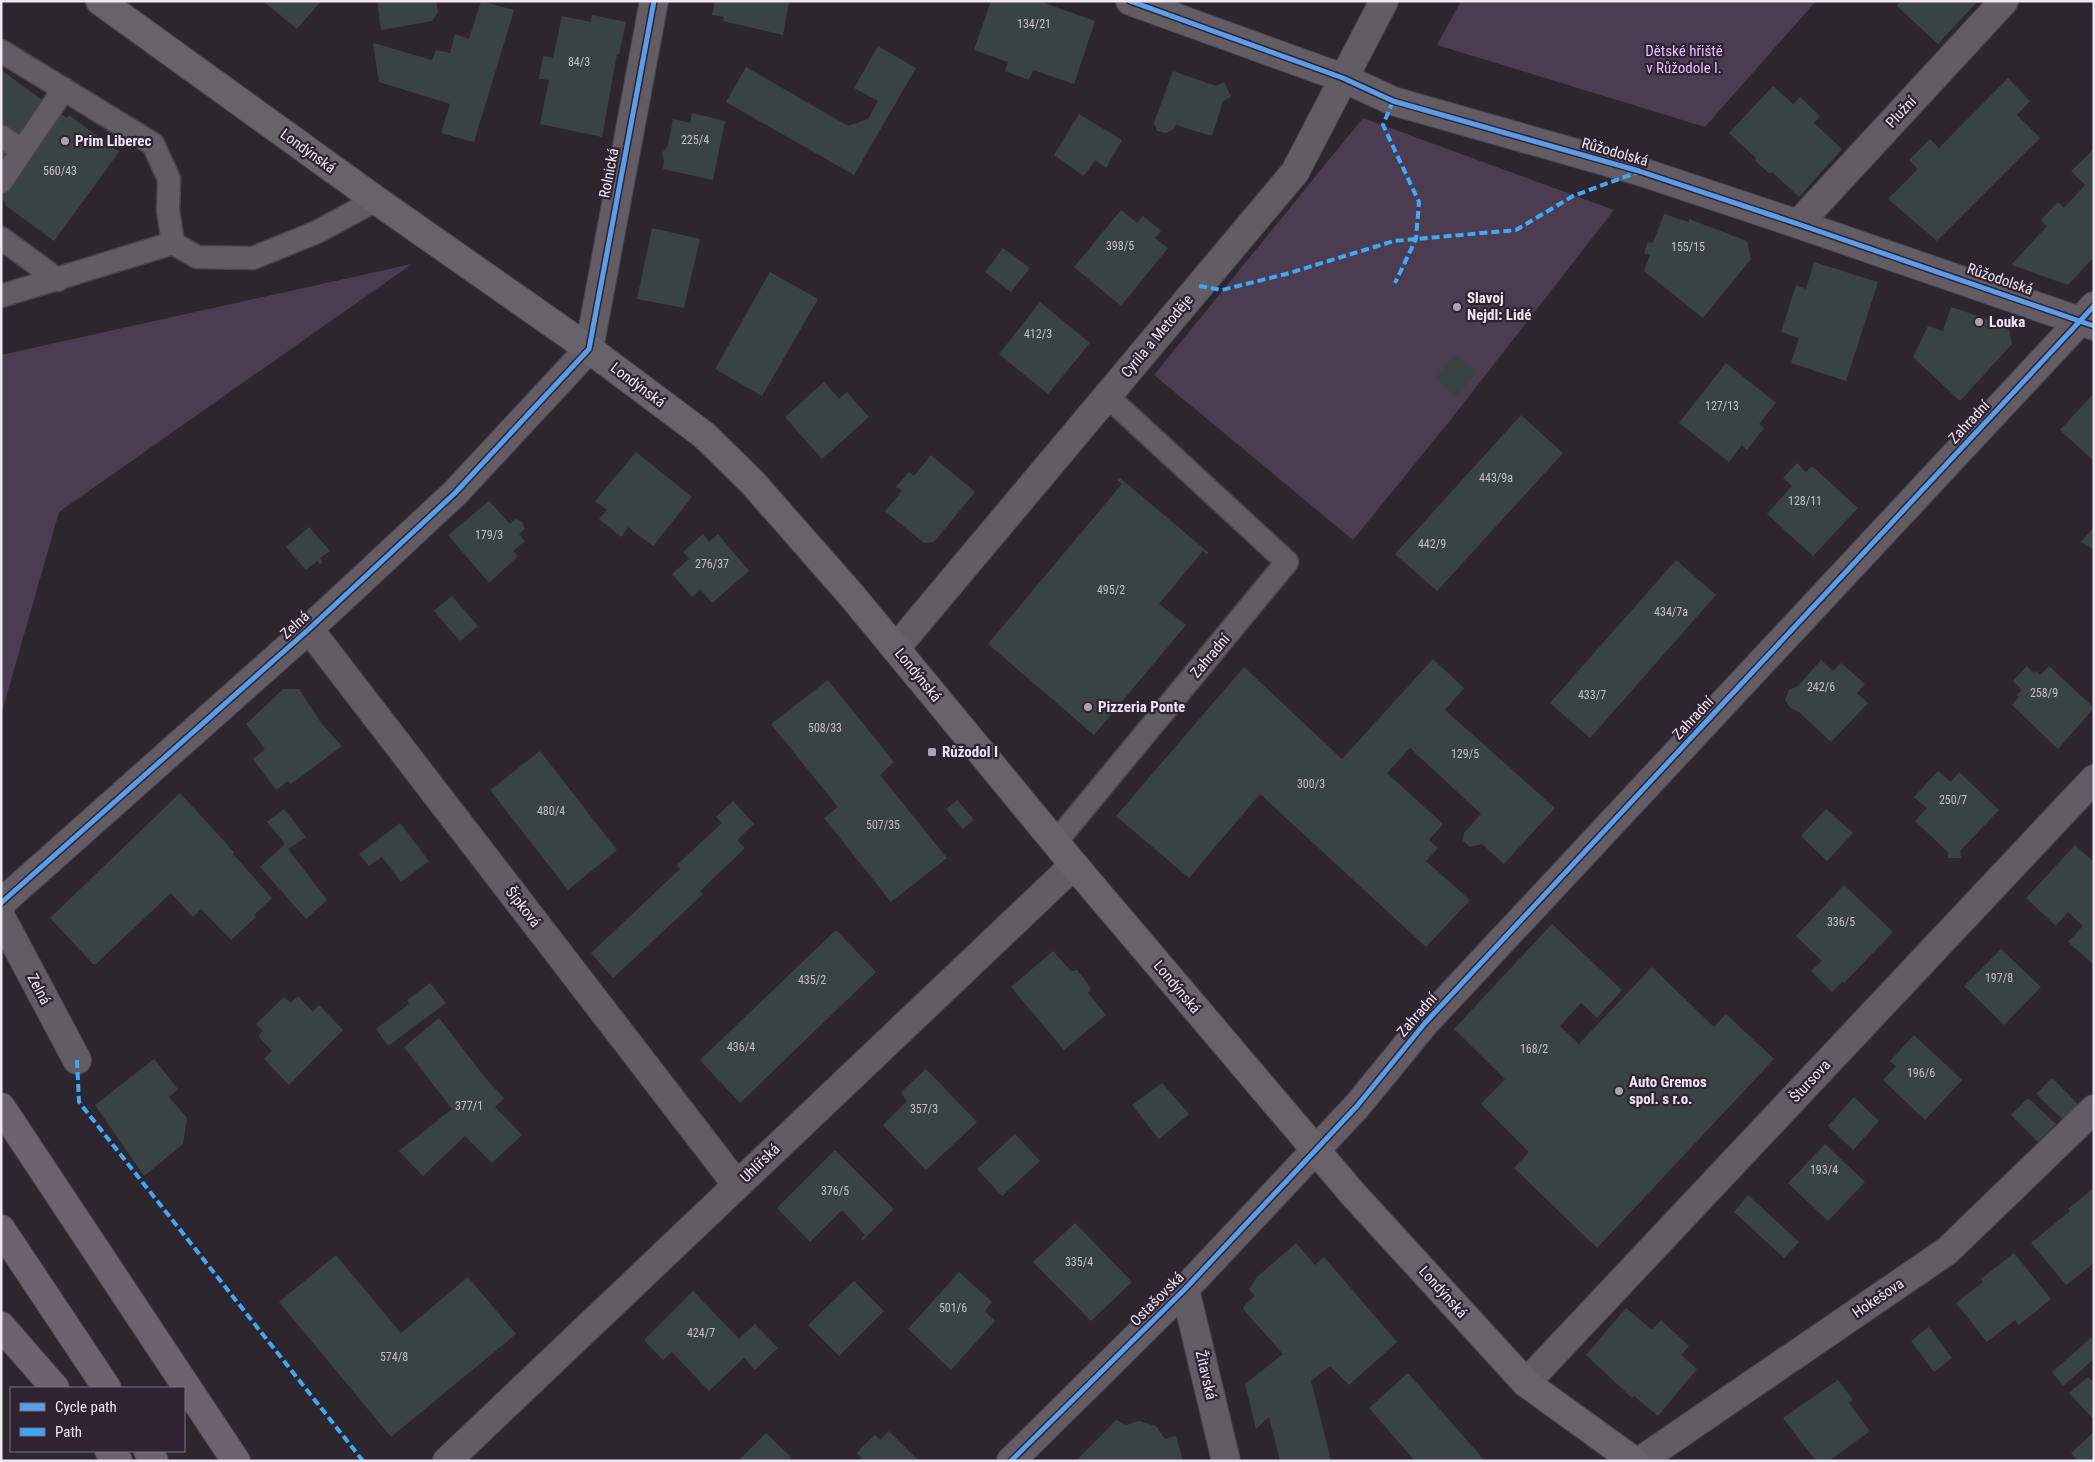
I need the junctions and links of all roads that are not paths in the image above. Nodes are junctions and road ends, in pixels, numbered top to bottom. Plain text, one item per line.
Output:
1 (100, 1) edge
2 (654, 1) edge
3 (1130, 1) edge
4 (1384, 1) edge
5 (2004, 1) edge
6 (1, 51) edge
7 (1343, 78) junction
8 (64, 89) junction
9 (1, 136) edge
10 (22, 151) junction
11 (1, 182) edge
12 (376, 200) junction
13 (1798, 224) junction
14 (1, 238) edge
15 (173, 244) junction
16 (58, 280) junction
17 (1, 296) edge
18 (2089, 318) edge
19 (588, 349) junction
20 (1107, 396) junction
21 (309, 629) junction
22 (896, 648) junction
23 (2094, 779) edge
24 (1055, 842) junction
25 (1074, 865) junction
26 (1, 904) edge
27 (1, 917) edge
28 (77, 1060) dead end
29 (1, 1096) edge
30 (2094, 1109) edge
31 (8, 1117) edge
32 (1316, 1151) junction
33 (738, 1185) junction
34 (1, 1229) edge
35 (1185, 1289) junction
36 (1, 1326) edge
37 (1526, 1383) junction
38 (54, 1387) edge
39 (106, 1387) edge
40 (236, 1461) edge
41 (447, 1461) edge
42 (1011, 1461) edge
43 (1226, 1461) edge
44 (1634, 1461) edge
45 (1640, 1461) edge

1 - 12 main road, Londýnská
2 - 19 street, Rolnická
3 - 7 street, Růžodolská
4 - 7 street, Cyrila a Metoděje
5 - 13 street, Plužní
6 - 8 lane
7 - 13 street, Růžodolská
7 - 20 street, Cyrila a Metoděje
8 - 10 lane
8 - 15 lane
9 - 10 lane
10 - 11 lane
12 - 15 lane
12 - 19 main road, Londýnská
13 - 18 street, Růžodolská
14 - 16 lane
15 - 16 lane
16 - 17 lane
18 - 32 street, Zahradní
19 - 21 street, Zelná
19 - 22 main road, Londýnská
20 - 22 street, Cyrila a Metoděje
20 - 24 lane, Zahradní
21 - 26 street, Zelná
21 - 33 street, Šípková
22 - 24 main road, Londýnská
23 - 37 street, Štursova
24 - 25 main road, Londýnská
25 - 32 main road, Londýnská
25 - 33 street, Uhlířská
27 - 28 street, Zelná
29 - 31 highway
30 - 45 street, Hokešova
31 - 40 highway
32 - 35 street, Ostašovská
32 - 37 main road, Londýnská
33 - 41 street, Uhlířská
34 - 39 highway
35 - 42 street, Ostašovská
35 - 43 street, Žitavská
36 - 38 highway
37 - 44 main road, Londýnská

